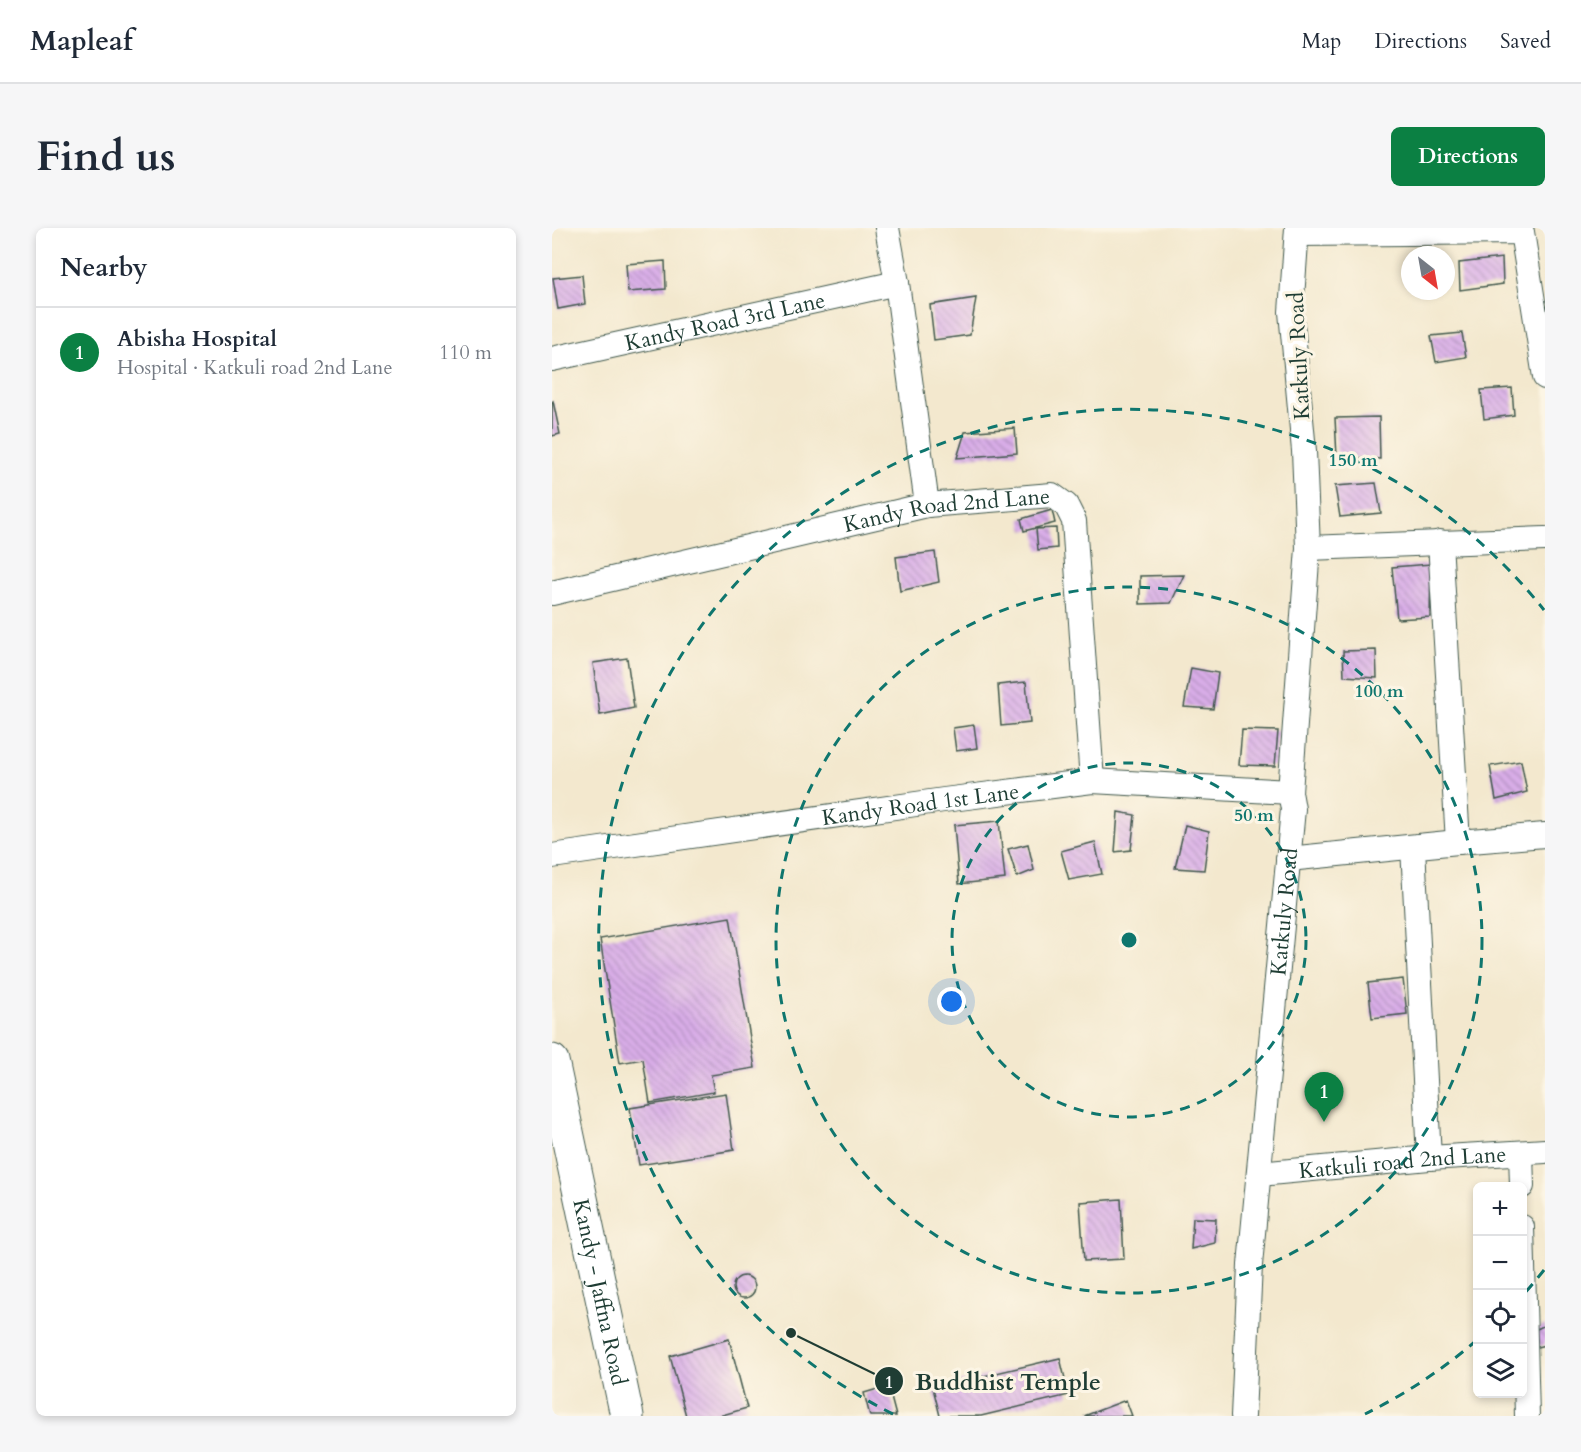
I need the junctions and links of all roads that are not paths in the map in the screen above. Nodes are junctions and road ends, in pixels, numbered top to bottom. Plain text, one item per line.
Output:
1 (887, 228) edge
2 (1297, 231) edge
3 (897, 283) junction
4 (552, 359) edge
5 (1545, 377) edge
6 (927, 505) junction
7 (1545, 539) edge
8 (1440, 542) junction
9 (1308, 548) junction
10 (552, 593) edge
11 (1092, 781) junction
12 (1290, 792) junction
13 (1545, 835) edge
14 (1458, 842) junction
15 (1413, 847) junction
16 (552, 855) edge
17 (1288, 859) junction
18 (552, 1061) edge
19 (1545, 1150) edge
20 (1521, 1153) junction
21 (1429, 1158) junction
22 (1259, 1174) junction
23 (1521, 1182) edge
24 (1522, 1236) edge
25 (627, 1416) edge
26 (1243, 1416) edge
27 (1527, 1416) edge

1 - 3 street
2 - 5 street
2 - 9 street, Katkuly Road
3 - 4 street, Kandy Road 3rd Lane
3 - 6 street
6 - 10 street, Kandy Road 2nd Lane
6 - 11 street, Kandy Road 2nd Lane
7 - 8 street
8 - 9 street
8 - 14 street
9 - 12 street, Katkuly Road
11 - 12 street, Kandy Road 1st Lane
11 - 16 street, Kandy Road 1st Lane
12 - 17 street, Katkuly Road
13 - 14 street
14 - 15 street
15 - 17 street
15 - 21 street
17 - 22 street, Katkuly Road
18 - 25 highway, Kandy - Jaffna Road
19 - 20 street, Katkuli road 2nd Lane
20 - 21 street, Katkuli road 2nd Lane
20 - 23 street
21 - 22 street, Katkuli road 2nd Lane
22 - 26 street, Katkuly Road
24 - 27 street

